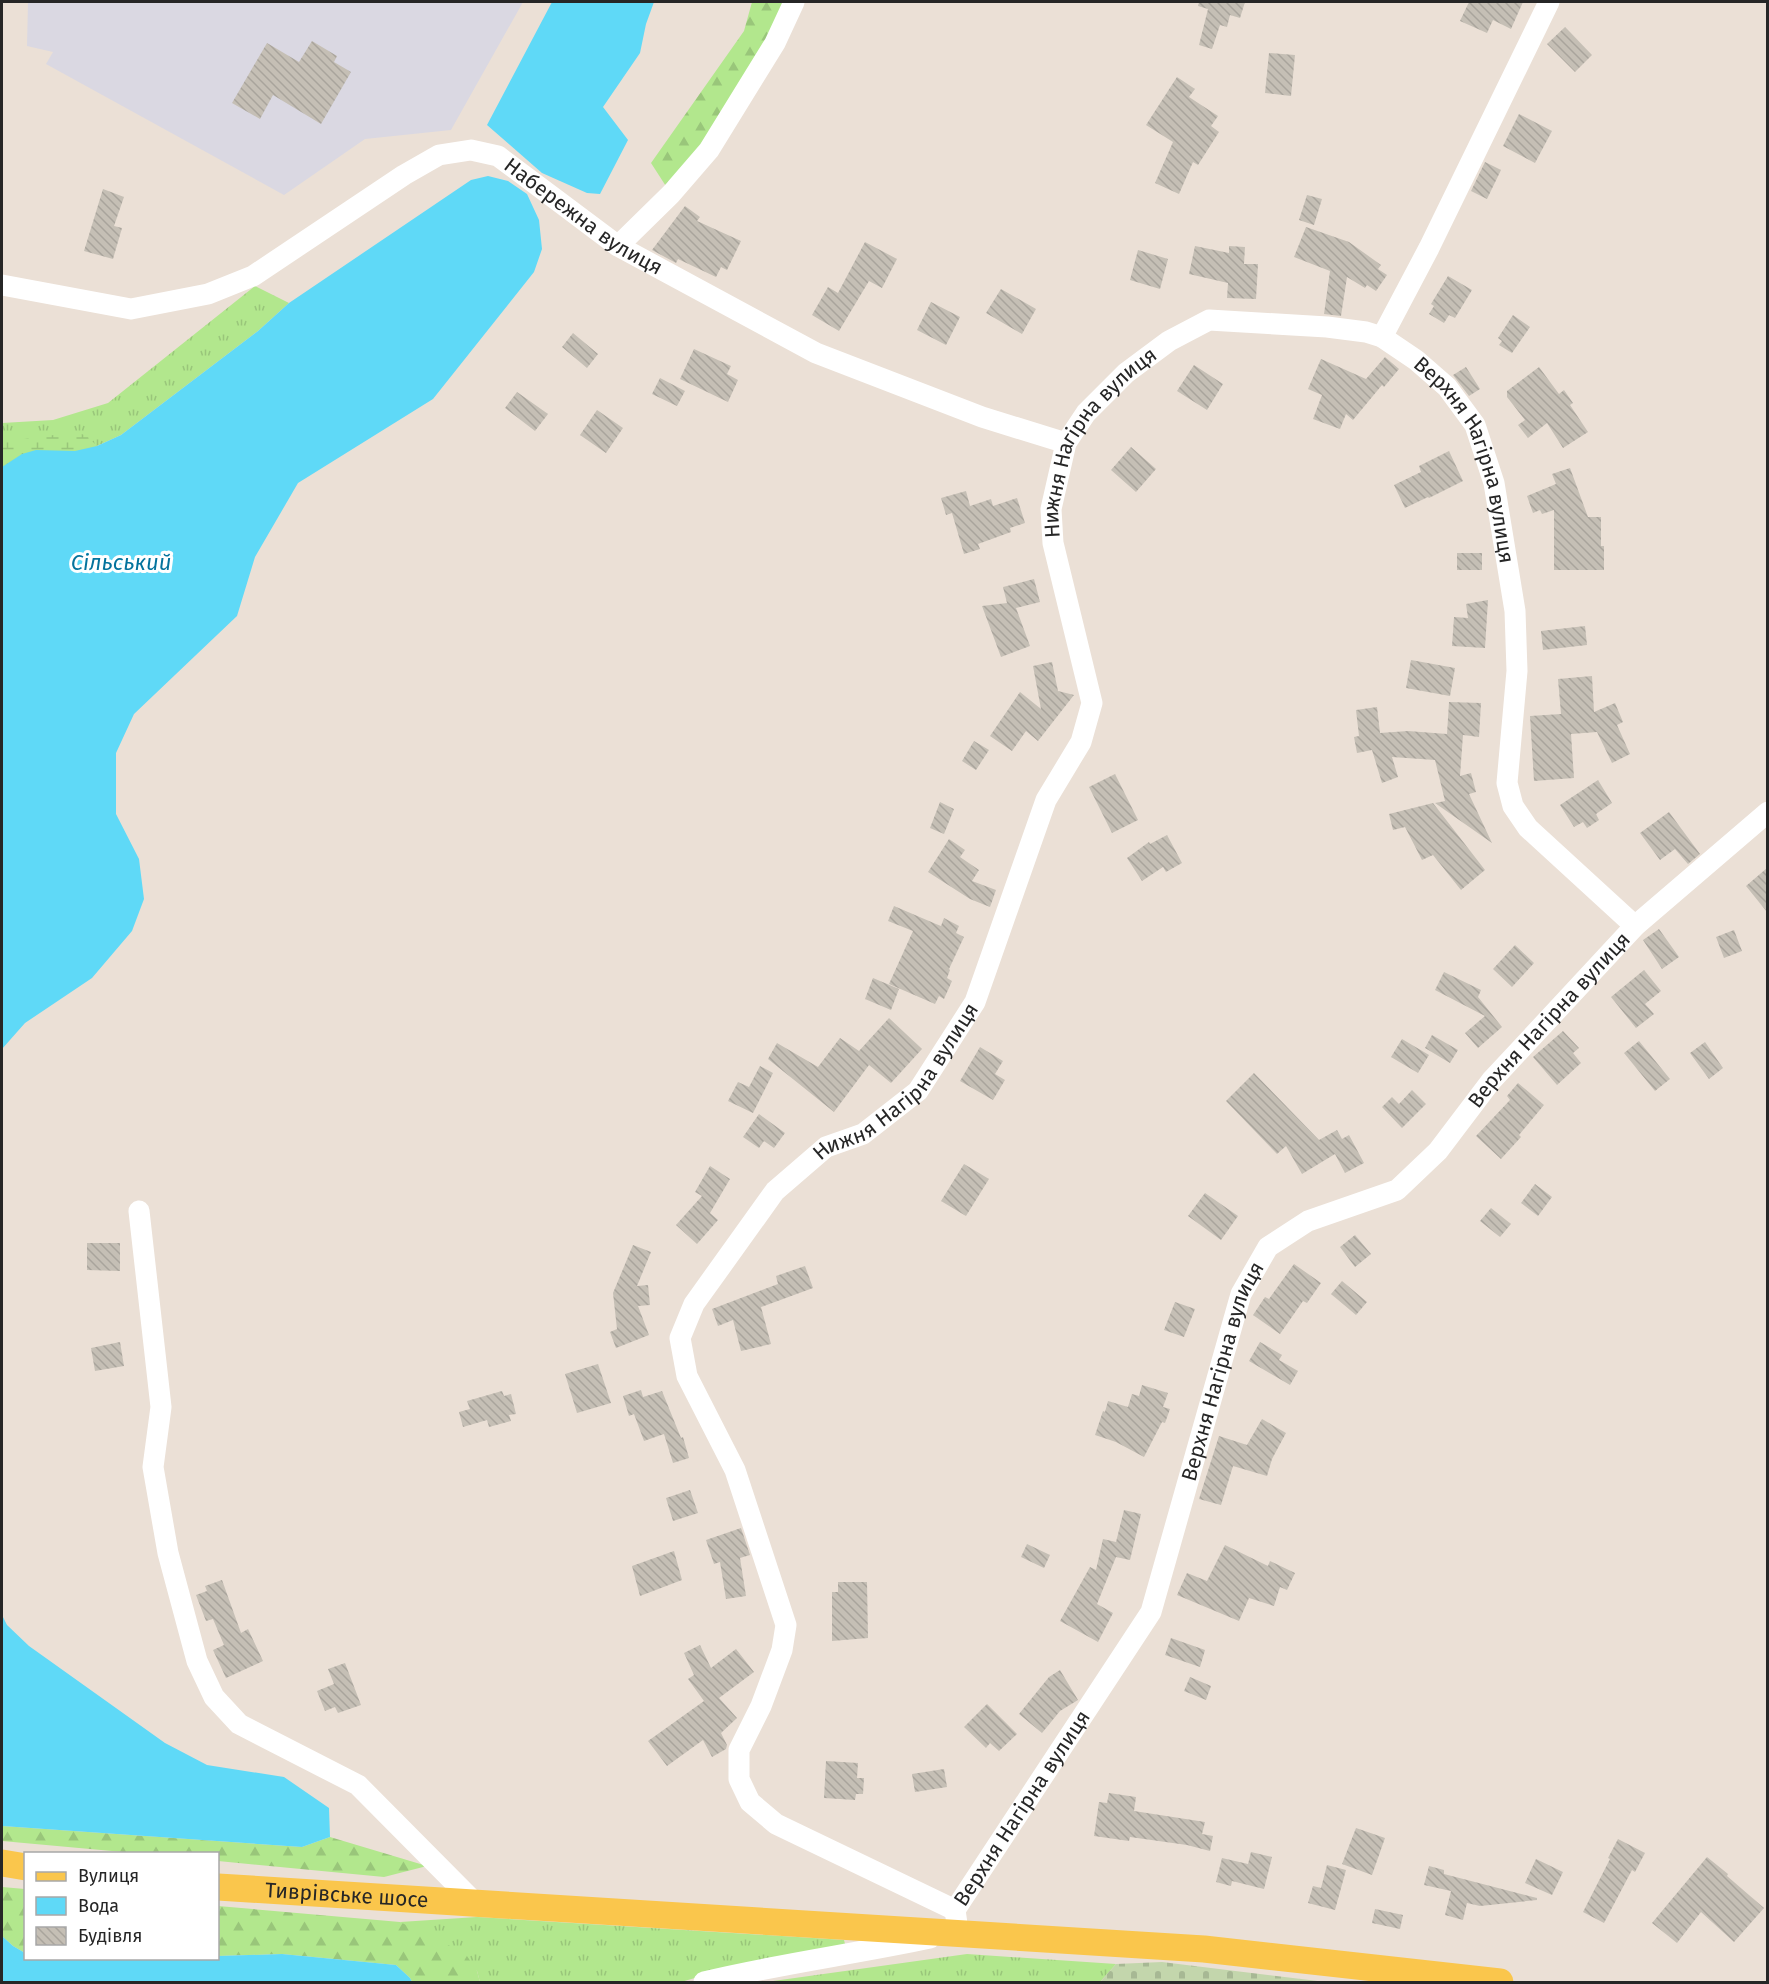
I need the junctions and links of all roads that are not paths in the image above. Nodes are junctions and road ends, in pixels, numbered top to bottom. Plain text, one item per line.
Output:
1 (794, 2) edge
2 (1549, 2) edge
3 (618, 246) junction
4 (2, 285) edge
5 (1382, 337) junction
6 (1066, 443) junction
7 (1767, 813) edge
8 (1635, 927) junction
9 (139, 1211) dead end
10 (2, 1863) edge
11 (24, 1867) edge
12 (219, 1887) edge
13 (475, 1903) junction
14 (957, 1921) junction
15 (704, 1983) edge
16 (1500, 1983) edge

1 - 3 street
2 - 5 street
3 - 4 street, Набережна вулиця
3 - 6 street, Набережна вулиця
5 - 6 street, Нижня Нагірна вулиця
5 - 8 street, Верхня Нагірна вулиця
6 - 14 street, Нижня Нагірна вулиця
7 - 8 street, Верхня Нагірна вулиця
8 - 14 street, Верхня Нагірна вулиця
9 - 13 street
10 - 11 main road
12 - 13 main road, Тиврівське шосе
13 - 14 main road, Верхня Нагірна вулиця
14 - 15 street
14 - 16 main road, Верхня Нагірна вулиця

